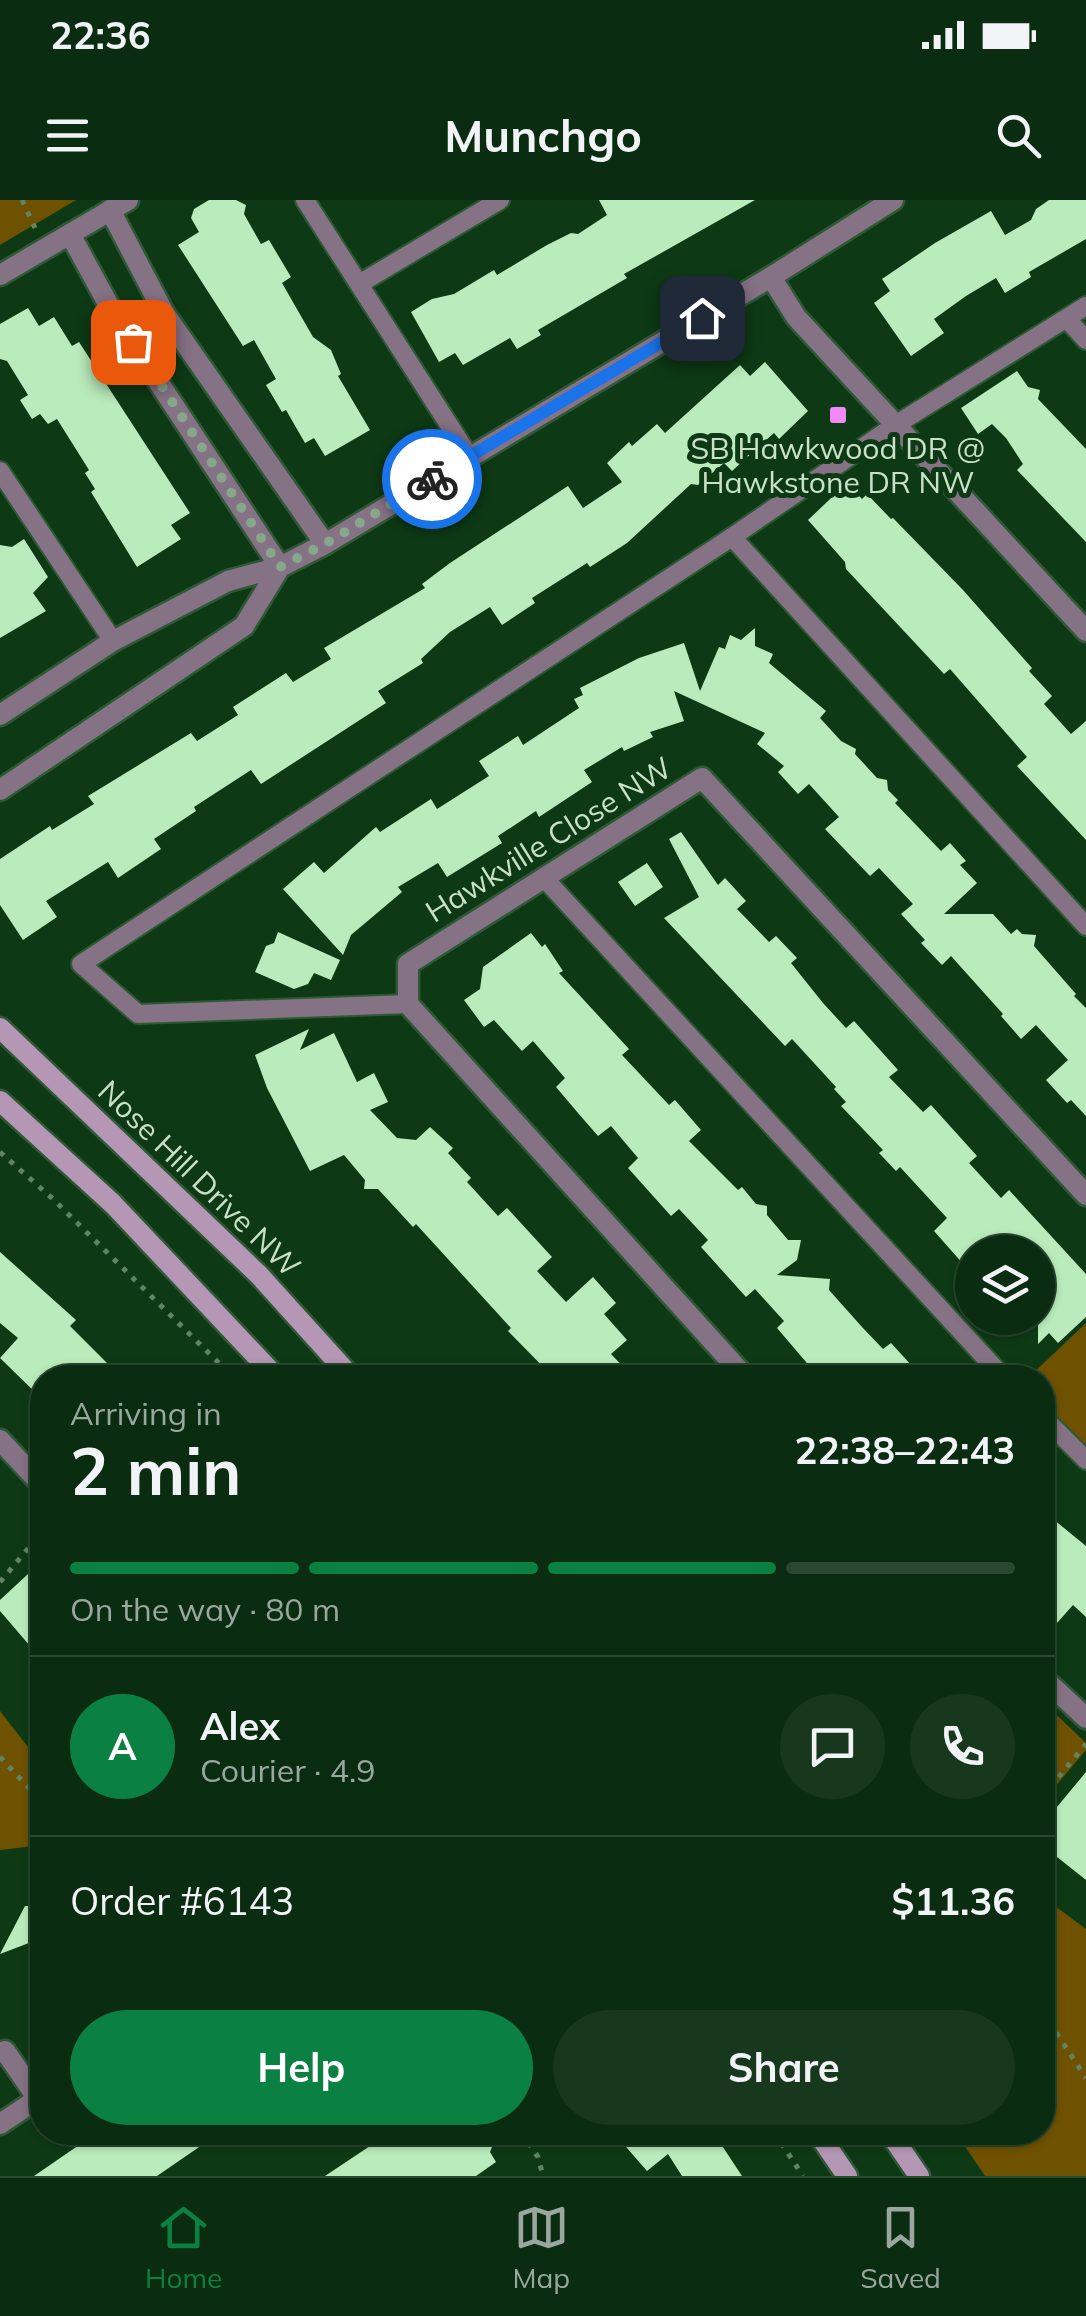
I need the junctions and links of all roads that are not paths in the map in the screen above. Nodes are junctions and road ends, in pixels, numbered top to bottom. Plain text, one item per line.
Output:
1 (305, 200) edge
2 (500, 200) edge
3 (893, 200) edge
4 (119, 205) edge
5 (70, 234) junction
6 (0, 275) edge
7 (770, 277) junction
8 (359, 284) junction
9 (1086, 306) edge
10 (1067, 319) junction
11 (1086, 340) edge
12 (897, 424) junction
13 (469, 456) junction
14 (3, 481) edge
15 (732, 538) junction
16 (325, 544) junction
17 (280, 567) junction
18 (1086, 631) edge
19 (113, 641) junction
20 (0, 715) edge
21 (0, 790) edge
22 (545, 879) junction
23 (1086, 926) edge
24 (408, 1004) junction
25 (0, 1028) edge
26 (0, 1101) edge
27 (1086, 1195) edge
28 (265, 1365) edge
29 (340, 1365) edge
30 (734, 1365) edge
31 (992, 1365) edge
32 (1055, 1429) edge
33 (0, 1440) edge
34 (1086, 1460) edge
35 (30, 1472) edge
36 (1055, 1688) edge
37 (1086, 1718) edge
38 (6, 2050) dead end
39 (30, 2083) edge
40 (30, 2104) edge
41 (0, 2124) edge
42 (826, 2145) edge
43 (897, 2145) edge
44 (847, 2176) edge
45 (918, 2176) edge

1 - 8 lane
2 - 8 lane
3 - 7 street
4 - 5 street
4 - 16 street
5 - 6 street
5 - 17 street
7 - 12 street
7 - 13 street
8 - 13 lane
9 - 10 lane
10 - 11 lane
10 - 12 lane
12 - 15 lane
12 - 18 street
13 - 16 street
14 - 19 lane
15 - 23 lane
15 - 24 lane
16 - 17 street
17 - 19 street
17 - 21 street
19 - 20 street
22 - 24 street, Hawkville Close NW
22 - 27 street, Hawkville Close NW
22 - 31 lane
24 - 30 street
25 - 29 main road, Nose Hill Drive NW
26 - 28 main road
32 - 34 lane
33 - 35 street
36 - 37 street
38 - 39 street
40 - 41 street
42 - 44 main road
43 - 45 main road

